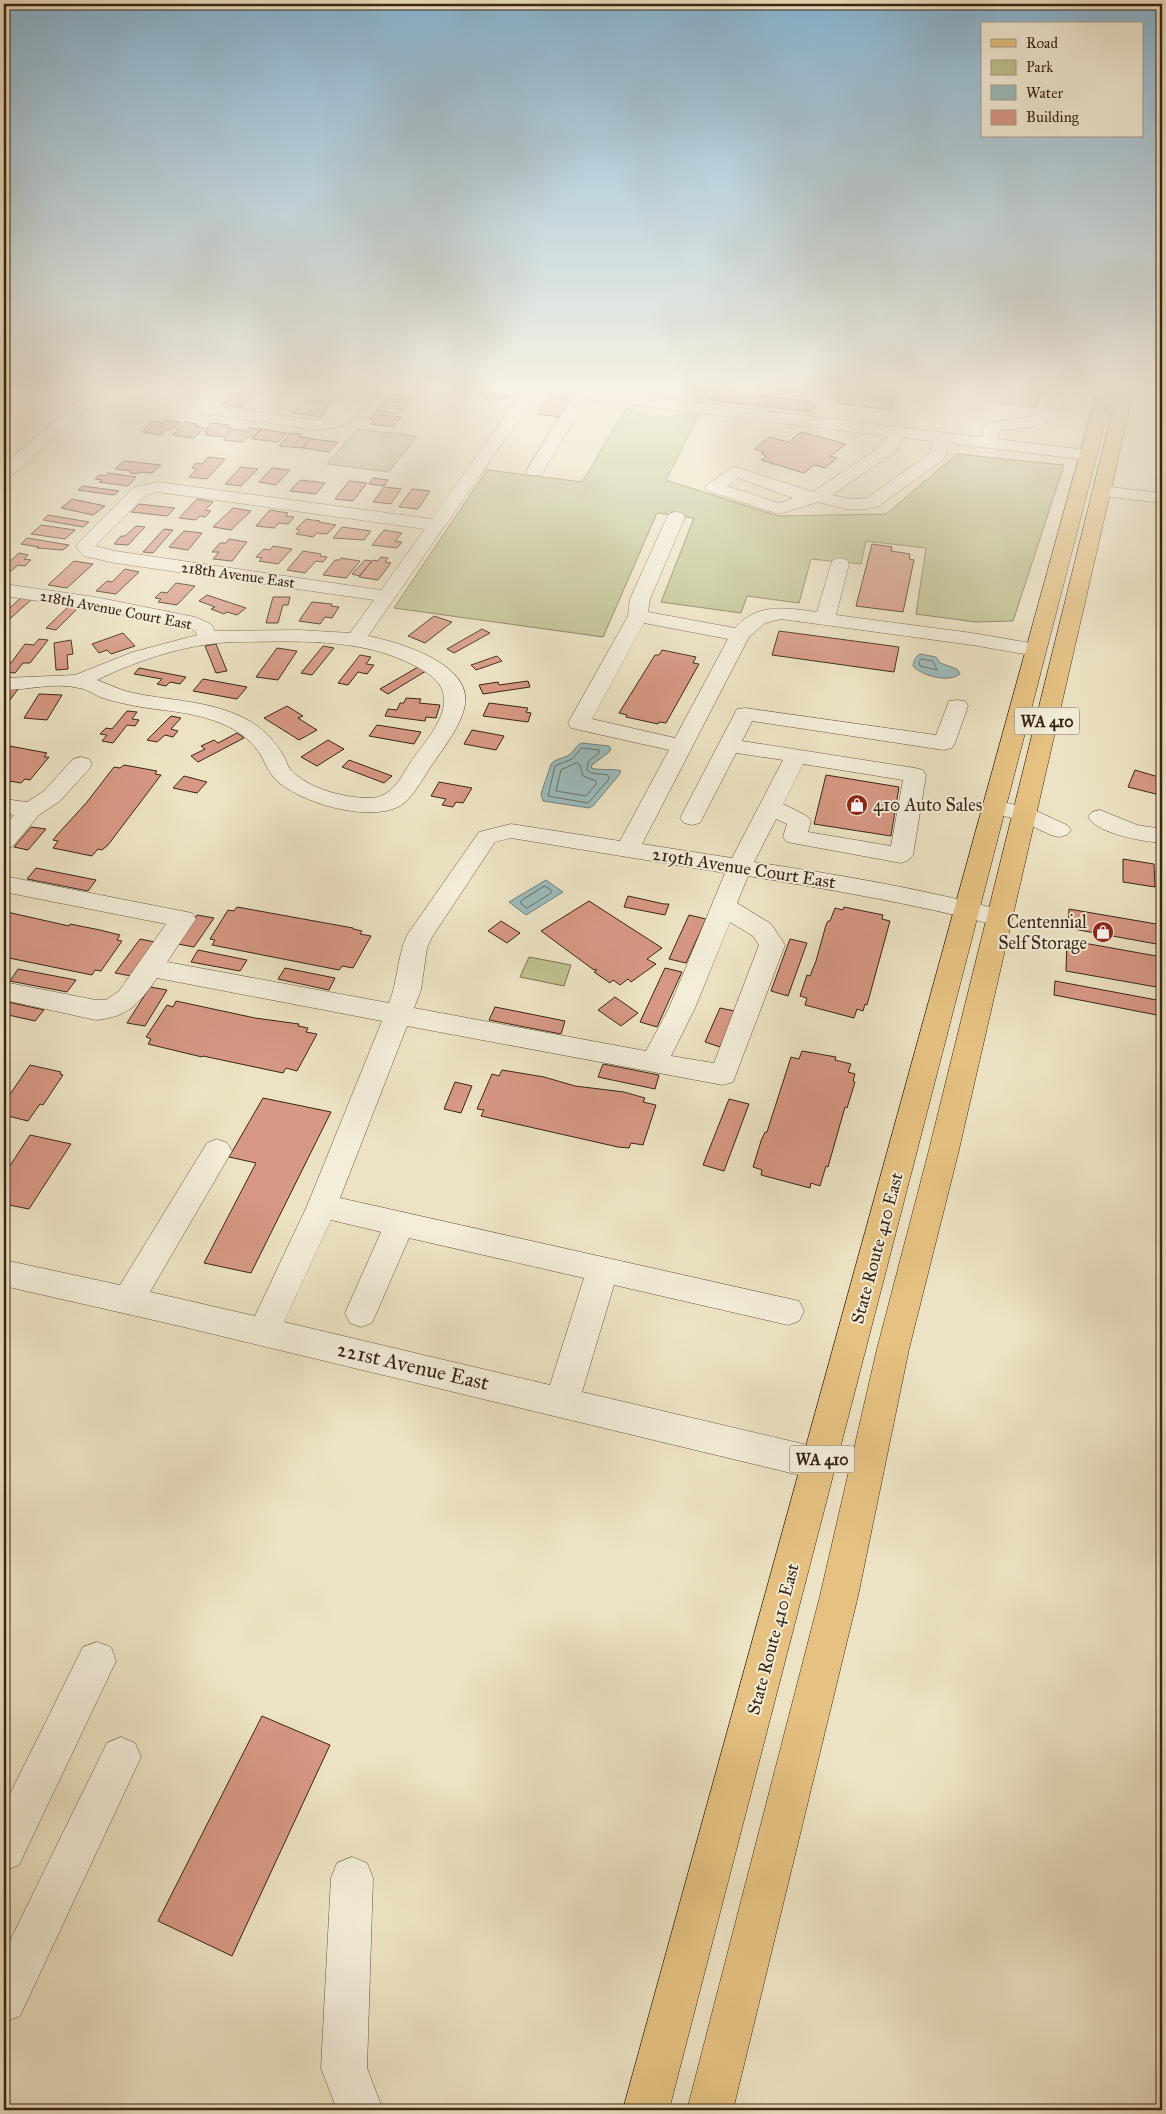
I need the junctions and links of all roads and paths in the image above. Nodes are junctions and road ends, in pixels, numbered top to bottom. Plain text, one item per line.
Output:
1 (465, 484) edge
2 (835, 484) edge
3 (898, 484) edge
4 (1080, 484) edge
5 (1103, 484) edge
6 (1101, 491) junction
7 (1162, 498) edge
8 (676, 518) dead end
9 (436, 525) junction
10 (840, 564) dead end
11 (4, 590) edge
12 (386, 596) junction
13 (638, 616) junction
14 (825, 619) junction
15 (740, 634) junction
16 (208, 638) junction
17 (357, 638) junction
18 (1036, 650) junction
19 (78, 681) junction
20 (4, 684) edge
21 (957, 706) dead end
22 (798, 722) junction
23 (729, 745) junction
24 (682, 746) junction
25 (793, 756) junction
26 (81, 764) dead end
27 (4, 806) edge
28 (770, 807) junction
29 (30, 810) junction
30 (1010, 811) junction
31 (1100, 817) dead end
32 (692, 818) dead end
33 (1059, 830) dead end
34 (1162, 836) edge
35 (4, 842) edge
36 (861, 848) junction
37 (627, 850) junction
38 (739, 868) junction
39 (4, 884) edge
40 (853, 885) junction
41 (723, 906) junction
42 (983, 914) junction
43 (150, 968) junction
44 (4, 991) edge
45 (397, 1014) junction
46 (654, 1063) junction
47 (217, 1151) dead end
48 (322, 1206) junction
49 (400, 1224) junction
50 (603, 1269) junction
51 (4, 1274) edge
52 (128, 1301) junction
53 (788, 1311) dead end
54 (361, 1313) dead end
55 (263, 1332) junction
56 (562, 1402) junction
57 (820, 1464) junction
58 (97, 1661) dead end
59 (122, 1757) dead end
60 (4, 1850) edge
61 (352, 1878) dead end
62 (4, 2000) edge
63 (360, 2110) edge
64 (646, 2110) edge
65 (710, 2110) edge

1 - 9 street
2 - 3 street
4 - 18 main road, State Route 410 East / WA 410
5 - 6 main road, State Route 410 East / WA 410
6 - 7 street
6 - 30 main road, State Route 410 East / WA 410
8 - 13 street
9 - 12 street
9 - 12 street, 218th Avenue East
10 - 14 street
11 - 16 street, 218th Avenue Court East
12 - 17 street
13 - 15 street
13 - 24 street
14 - 15 street
14 - 18 street
15 - 24 street
16 - 17 street, 218th Avenue Court East
16 - 19 street
17 - 19 street, 218th Avenue Court East
18 - 30 main road, State Route 410 East / WA 410
19 - 20 street
21 - 22 street
22 - 23 street
22 - 25 street
23 - 25 street
23 - 32 street
24 - 37 street
25 - 28 street
25 - 36 street
26 - 29 street
27 - 29 street
28 - 36 street
28 - 38 street
29 - 35 street
30 - 33 street
30 - 42 main road, State Route 410 East / WA 410
31 - 34 street
36 - 40 street
37 - 38 street, 219th Avenue Court East
37 - 45 street, 219th Avenue Court East
38 - 40 street, 219th Avenue Court East
38 - 41 street
39 - 43 street
40 - 42 street, 219th Avenue Court East
41 - 46 street
41 - 46 street
42 - 57 main road, State Route 410 East / WA 410
42 - 65 main road, State Route 410 East / WA 410
43 - 44 street
43 - 45 street
45 - 46 street
45 - 48 street
47 - 52 street
48 - 49 street
48 - 55 street
49 - 50 street
49 - 54 street
50 - 53 street
50 - 56 street
51 - 52 street, 221st Avenue East
52 - 55 street, 221st Avenue East
55 - 56 street, 221st Avenue East
56 - 57 street, 221st Avenue East
57 - 64 main road, State Route 410 East / WA 410
58 - 60 street
59 - 62 street
61 - 63 street

